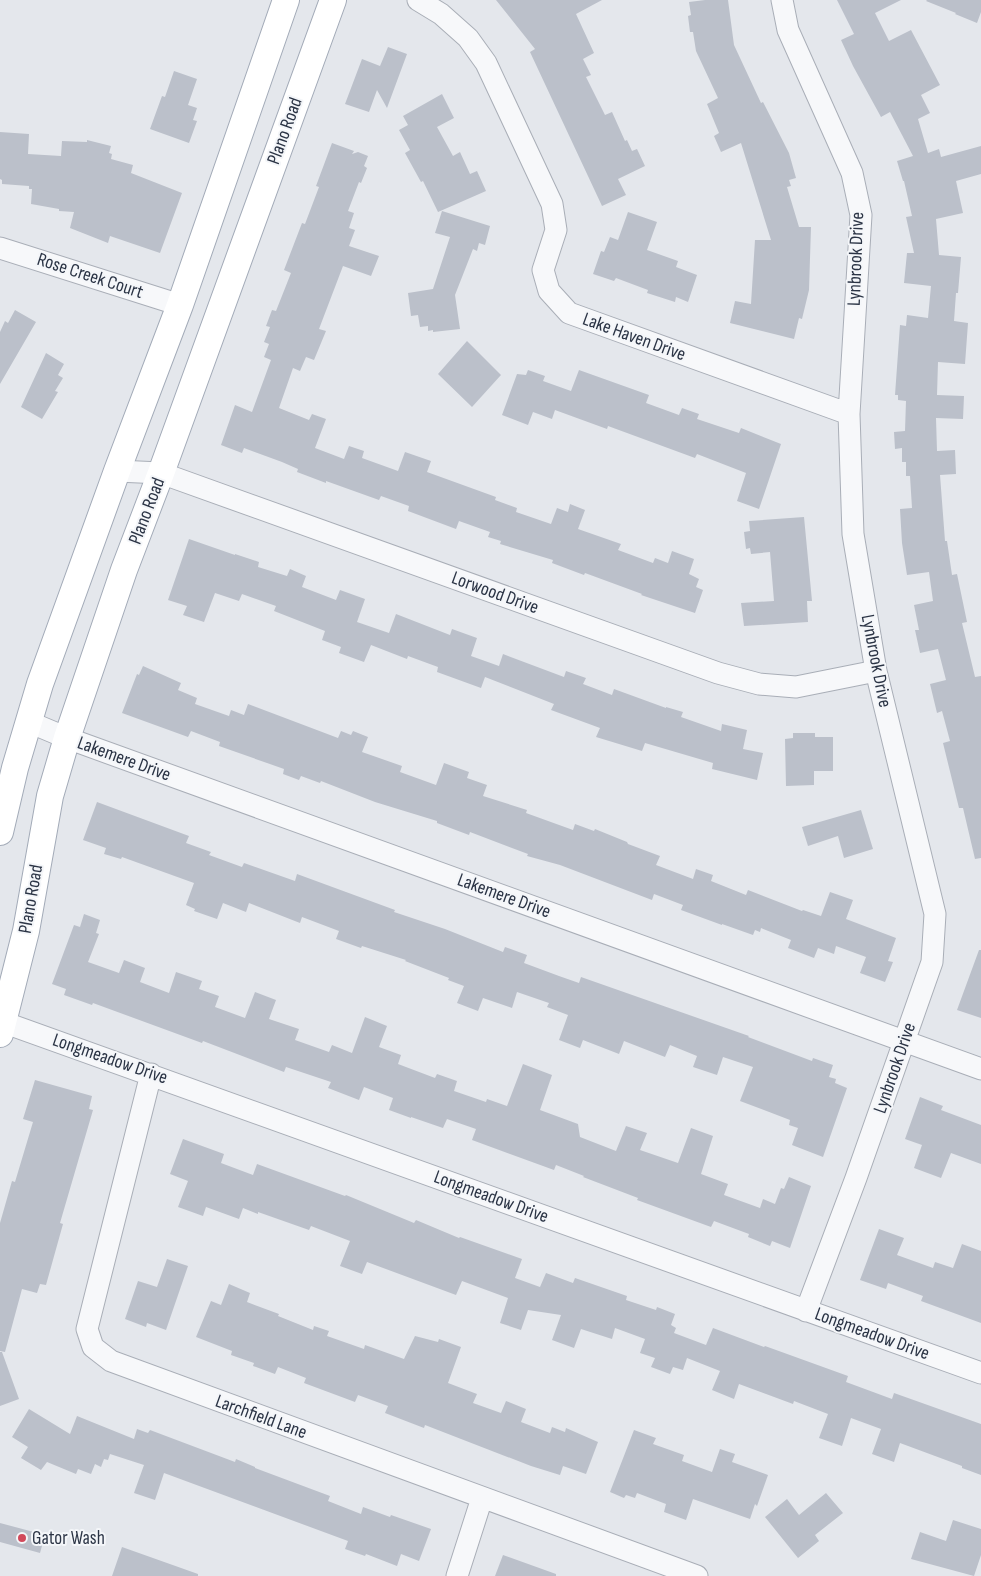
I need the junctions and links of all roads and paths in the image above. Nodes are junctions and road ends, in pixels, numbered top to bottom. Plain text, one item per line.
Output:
1 (286, 0) edge
2 (333, 0) edge
3 (418, 0) edge
4 (782, 0) edge
5 (0, 248) edge
6 (180, 305) junction
7 (849, 414) junction
8 (117, 471) junction
9 (162, 473) junction
10 (876, 671) junction
11 (29, 722) junction
12 (67, 738) junction
13 (0, 832) edge
14 (1, 1026) edge
15 (904, 1041) junction
16 (981, 1068) edge
17 (151, 1074) junction
18 (806, 1311) junction
19 (981, 1373) edge
20 (482, 1498) junction
21 (457, 1576) edge
22 (697, 1576) edge

1 - 6 main road
2 - 9 main road, Plano Road
3 - 7 street, Lake Haven Drive
4 - 7 street, Lynbrook Drive
5 - 6 street, Rose Creek Court
6 - 8 main road
7 - 10 street, Lynbrook Drive
8 - 9 street, Lorwood Drive
8 - 11 main road
9 - 10 street, Lorwood Drive
9 - 12 main road, Plano Road
10 - 15 street, Lynbrook Drive
11 - 12 street, Lakemere Drive
11 - 13 main road
12 - 14 main road, Plano Road
12 - 15 street, Lakemere Drive
14 - 17 street, Longmeadow Drive
15 - 16 street, Lakemere Drive
15 - 18 street, Lynbrook Drive
17 - 18 street, Longmeadow Drive
17 - 20 street, Larchfield Lane
18 - 19 street, Longmeadow Drive
20 - 21 street
20 - 22 street, Larchfield Lane

